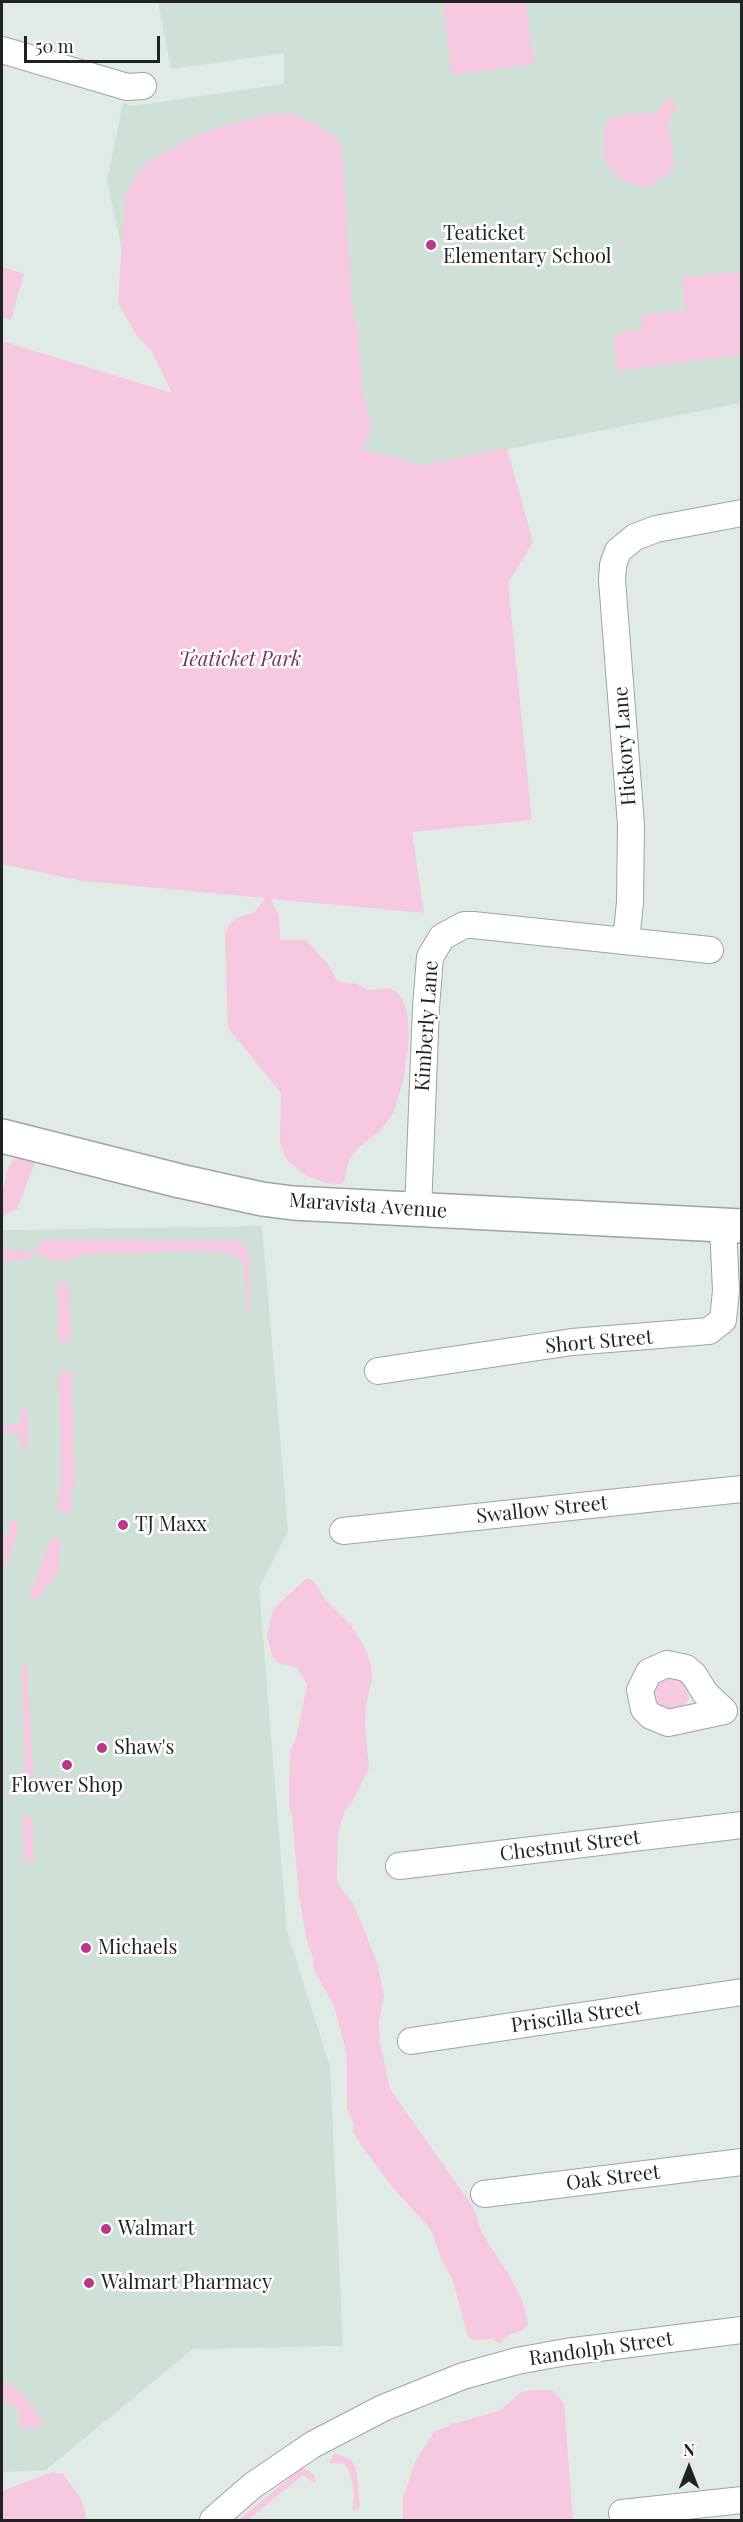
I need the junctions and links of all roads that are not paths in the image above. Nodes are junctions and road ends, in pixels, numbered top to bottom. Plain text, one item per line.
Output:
1 (2, 50) edge
2 (143, 86) dead end
3 (741, 513) edge
4 (626, 941) junction
5 (710, 950) dead end
6 (2, 1136) edge
7 (418, 1210) junction
8 (732, 1226) edge
9 (378, 1371) dead end
10 (741, 1489) edge
11 (343, 1531) dead end
12 (741, 1825) edge
13 (399, 1866) dead end
14 (741, 1992) edge
15 (411, 2041) dead end
16 (741, 2162) edge
17 (484, 2194) dead end
18 (741, 2330) edge
19 (741, 2500) edge
20 (622, 2513) dead end
21 (213, 2520) edge

1 - 2 street
3 - 4 street, Hickory Lane
4 - 5 street, Kimberly Lane
4 - 7 street, Kimberly Lane
6 - 7 main road, Maravista Avenue
7 - 8 main road, Maravista Avenue
8 - 9 street, Short Street
10 - 11 street, Swallow Street
12 - 13 street, Chestnut Street
14 - 15 street, Priscilla Street
16 - 17 street, Oak Street
18 - 21 street, Randolph Street
19 - 20 street

